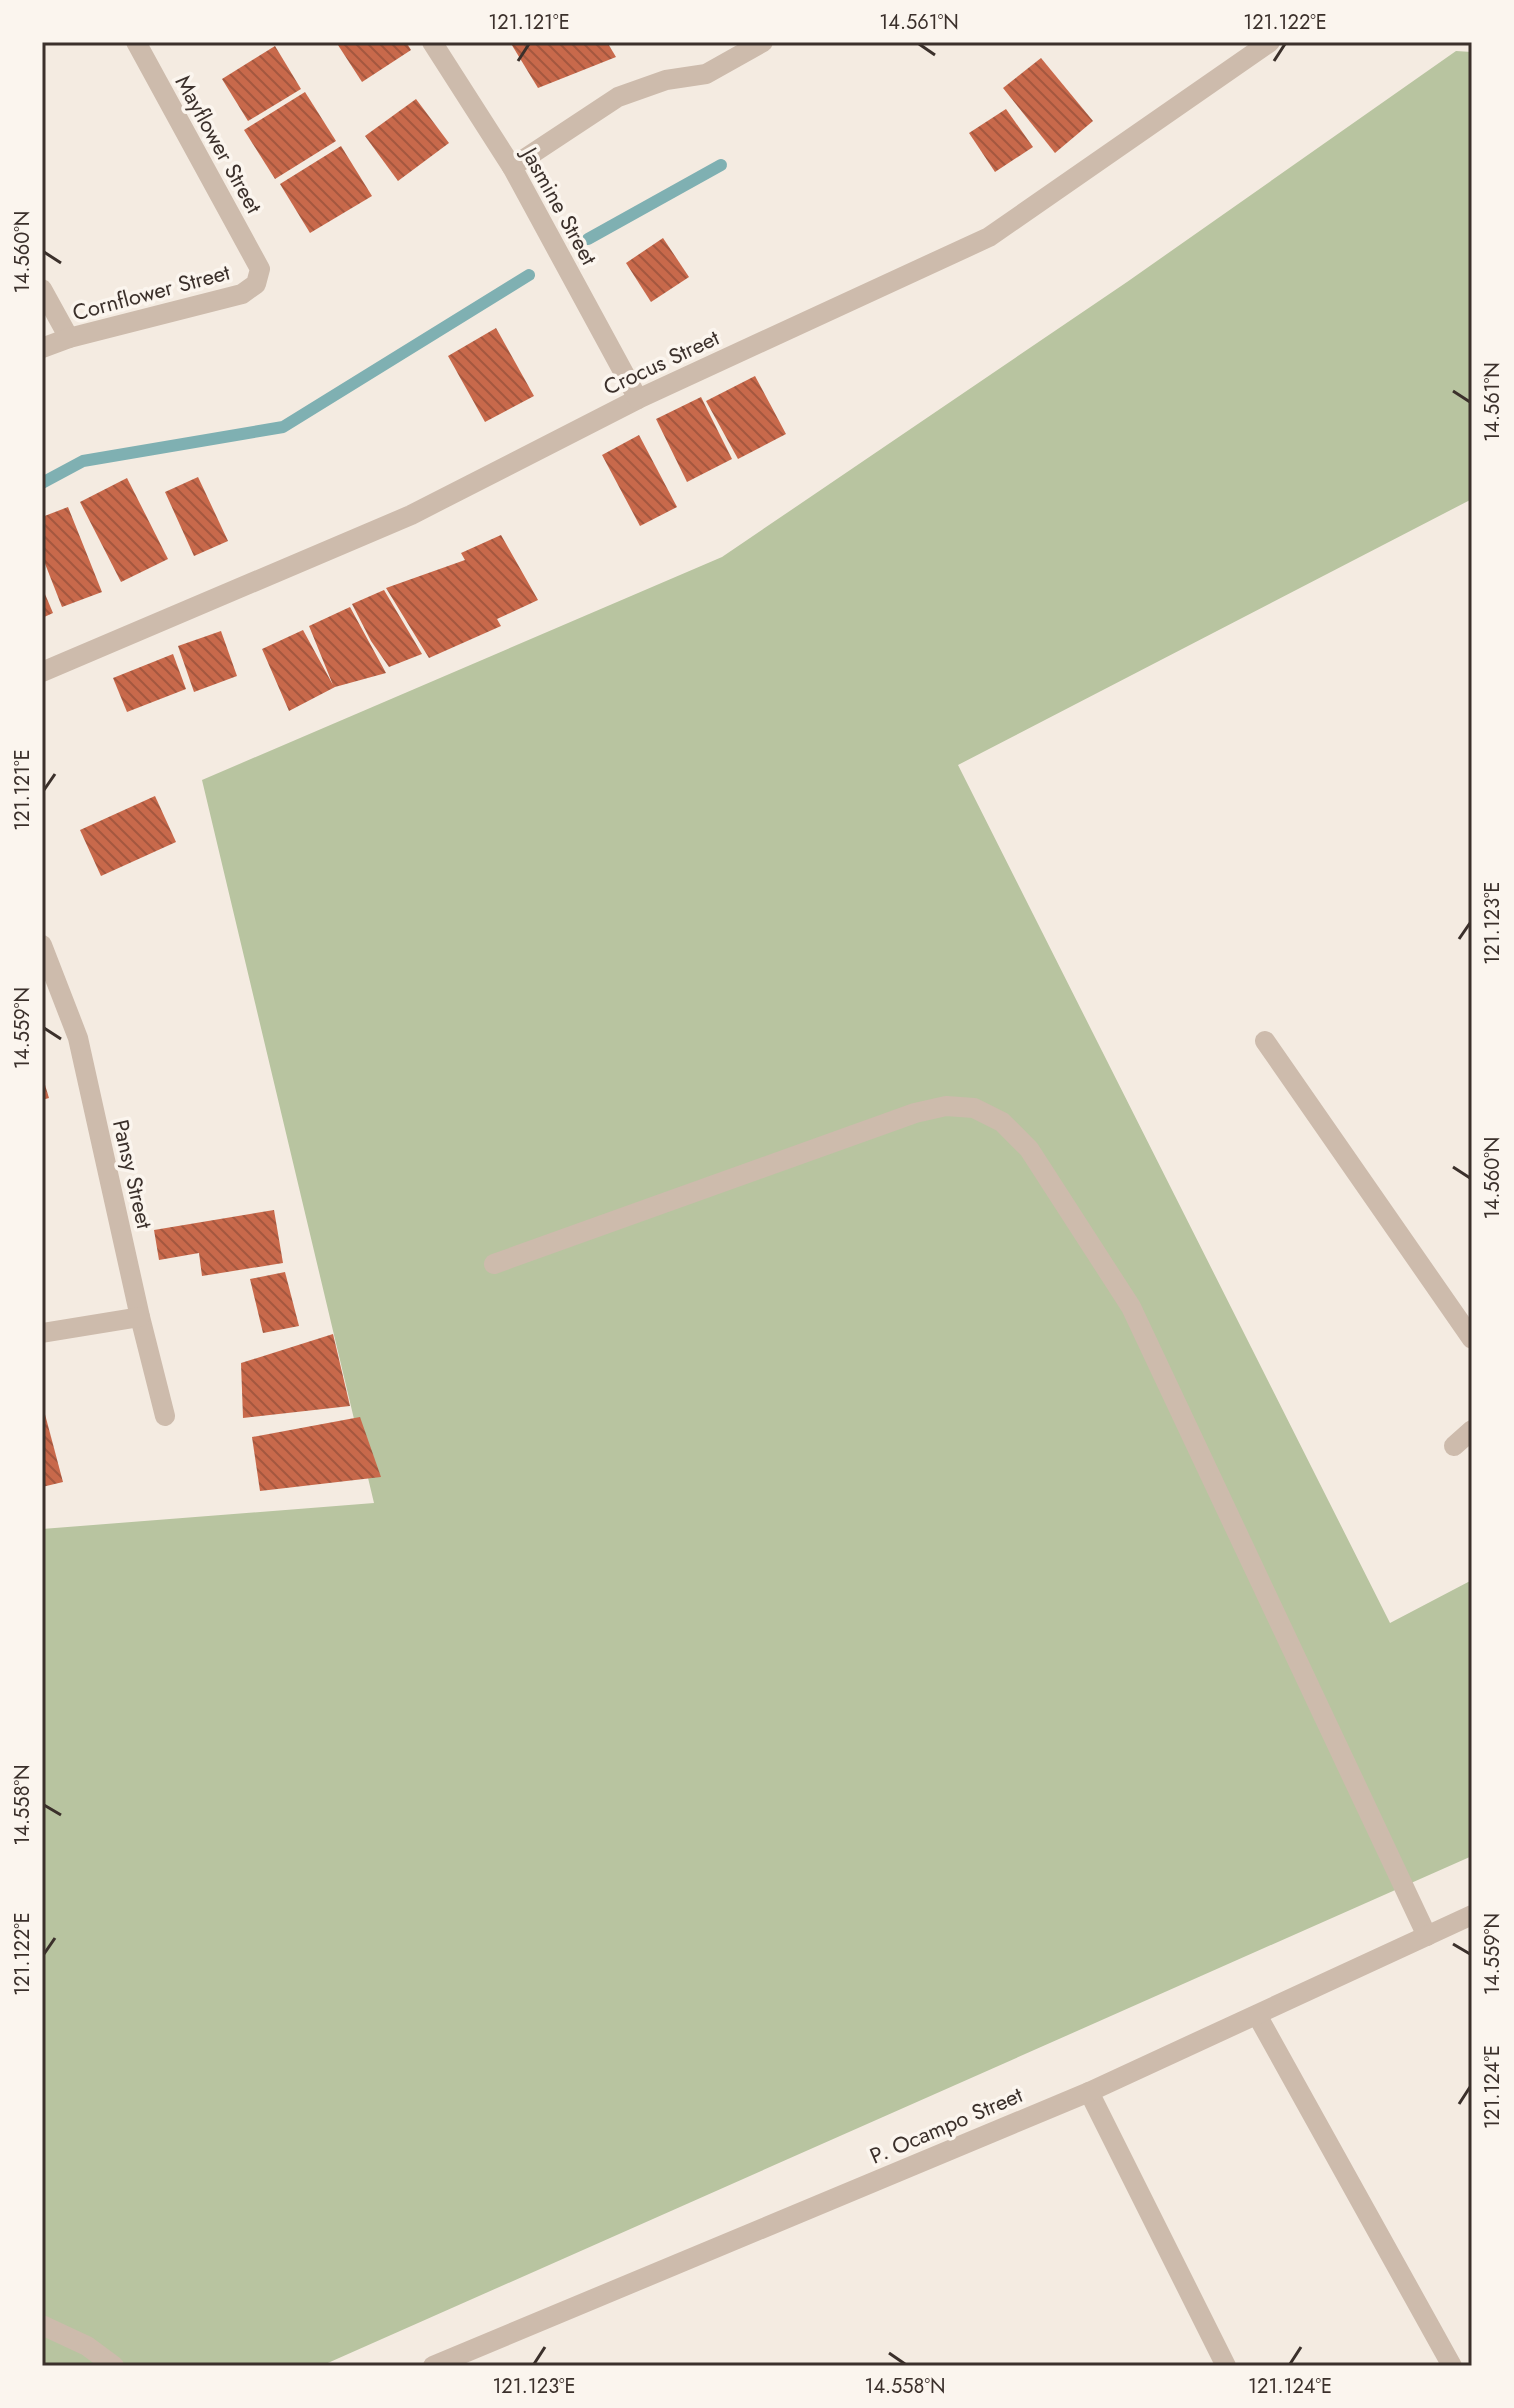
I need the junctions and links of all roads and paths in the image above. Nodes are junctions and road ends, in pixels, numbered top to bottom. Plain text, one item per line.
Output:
1 (136, 42) edge
2 (432, 42) edge
3 (763, 42) edge
4 (1270, 42) edge
5 (512, 167) junction
6 (260, 269) joint
7 (42, 289) edge
8 (69, 338) junction
9 (42, 348) edge
10 (638, 399) junction
11 (42, 672) edge
12 (42, 945) edge
13 (1265, 1041) dead end
14 (494, 1264) dead end
15 (140, 1317) junction
16 (42, 1333) edge
17 (1472, 1339) edge
18 (165, 1416) dead end
19 (1472, 1430) edge
20 (1454, 1446) dead end
21 (1472, 1915) edge
22 (1427, 1936) junction
23 (1257, 2015) junction
24 (1089, 2092) junction
25 (42, 2325) edge
26 (114, 2366) edge
27 (433, 2366) edge
28 (1226, 2366) edge
29 (1452, 2366) edge

1 - 6 street, Mayflower Street
2 - 5 street, Jasmine Street
3 - 5 street
4 - 10 street, Crocus Street
5 - 10 street, Jasmine Street
6 - 8 street, Cornflower Street
7 - 8 street
8 - 9 street, Cornflower Street
10 - 11 street, Crocus Street
12 - 15 street, Pansy Street
13 - 17 street
14 - 22 street
15 - 16 street
15 - 18 street, Pansy Street
19 - 20 street
21 - 22 street, P. Ocampo Street
22 - 23 street, P. Ocampo Street
23 - 24 street, P. Ocampo Street
23 - 29 street
24 - 27 street, P. Ocampo Street
24 - 28 street
25 - 26 street

